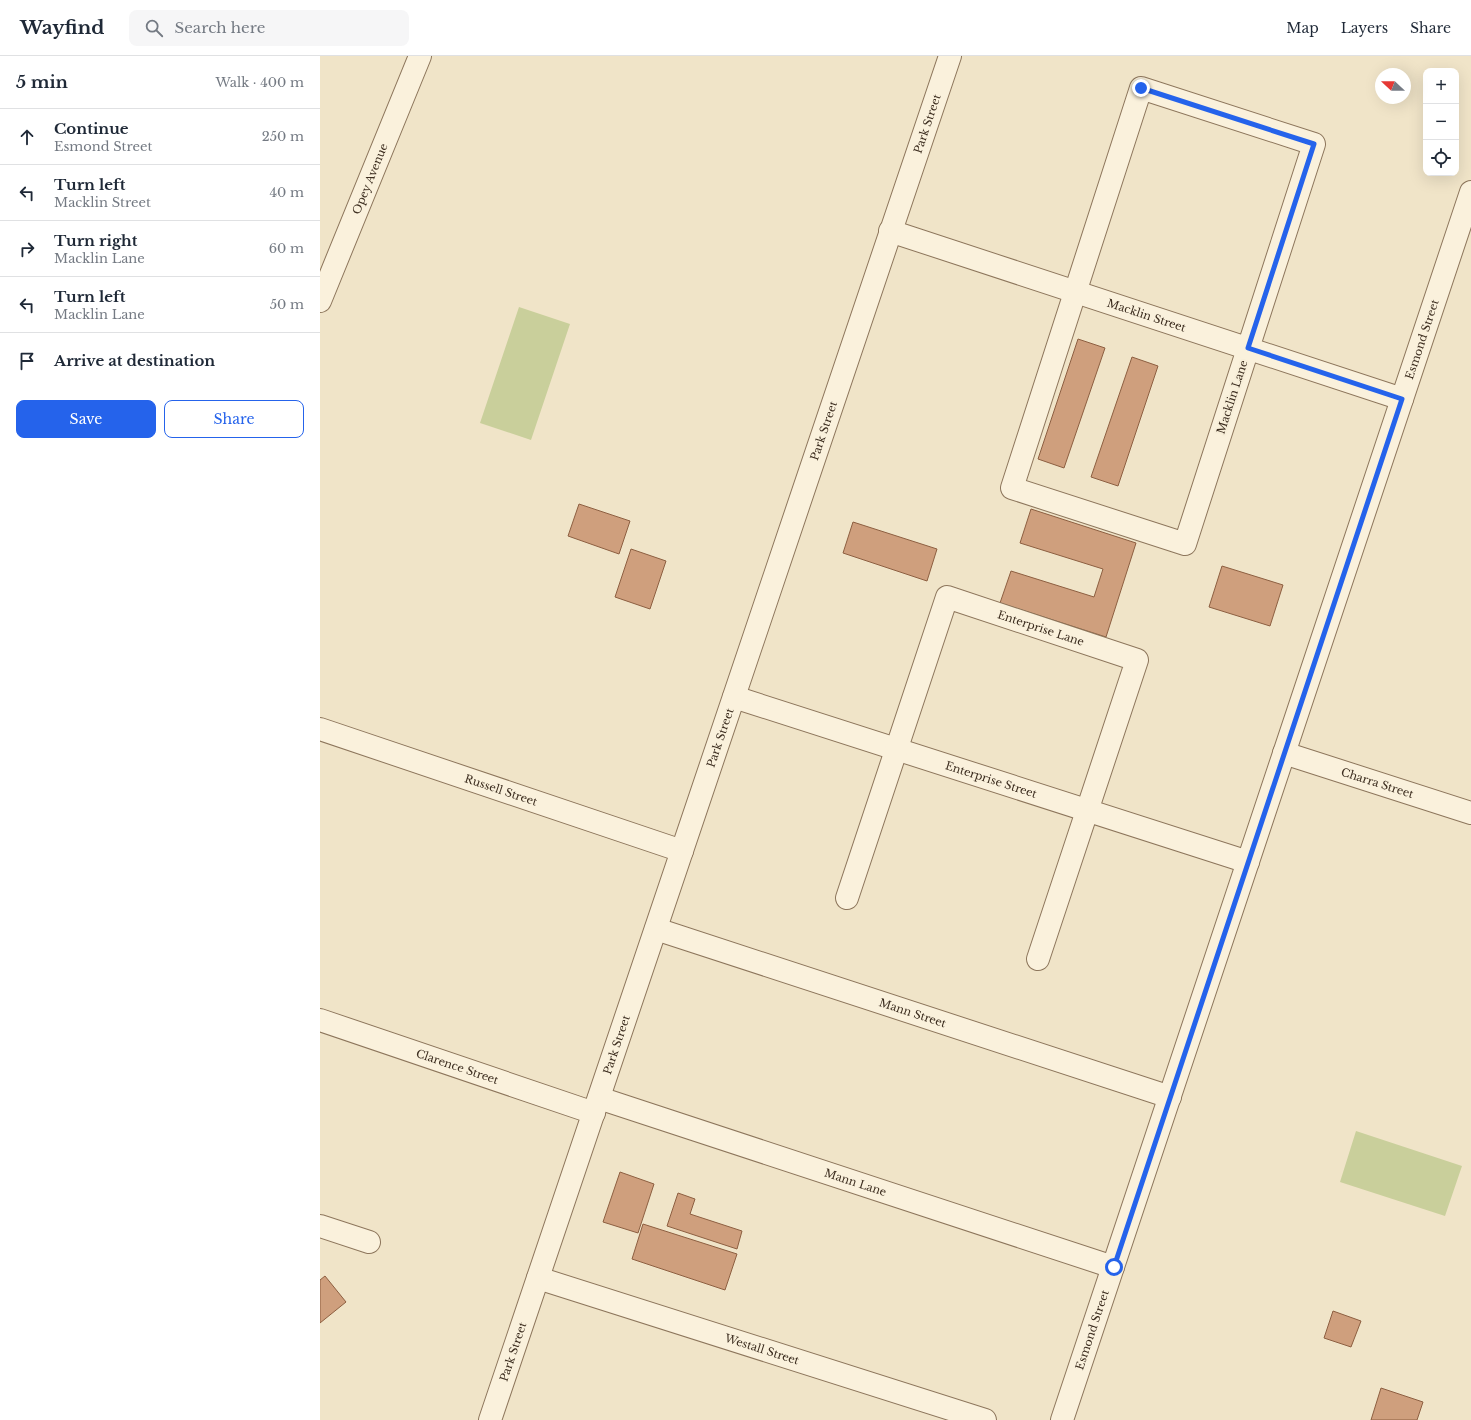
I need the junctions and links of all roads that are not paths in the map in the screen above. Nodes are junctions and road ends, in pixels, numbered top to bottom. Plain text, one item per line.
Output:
1 (420, 56) edge
2 (950, 56) edge
3 (1471, 192) edge
4 (890, 231) junction
5 (1075, 292) junction
6 (320, 301) edge
7 (1248, 348) junction
8 (1402, 399) junction
9 (734, 697) junction
10 (320, 729) edge
11 (896, 750) junction
12 (1284, 754) junction
13 (1087, 811) junction
14 (1471, 813) edge
15 (682, 851) junction
16 (1248, 862) junction
17 (848, 898) dead end
18 (656, 929) junction
19 (1038, 959) dead end
20 (320, 1020) edge
21 (1170, 1097) junction
22 (596, 1105) junction
23 (320, 1226) edge
24 (369, 1242) dead end
25 (1114, 1267) junction
26 (538, 1278) junction
27 (490, 1420) edge
28 (985, 1420) edge
29 (1062, 1420) edge

1 - 6 street, Opey Avenue
2 - 4 street, Park Street
3 - 8 street, Esmond Street
4 - 5 street, Macklin Street
4 - 9 street, Park Street
5 - 7 street, Macklin Street
5 - 7 street, Macklin Lane
5 - 7 street, Macklin Lane
7 - 8 street, Macklin Street
8 - 12 street, Esmond Street
9 - 11 street, Enterprise Street
9 - 15 street, Park Street
10 - 15 street, Russell Street
11 - 13 street, Enterprise Street
11 - 13 street, Enterprise Lane
11 - 17 street, Enterprise Lane
12 - 14 street, Charra Street
12 - 16 street, Esmond Street
13 - 16 street, Enterprise Street
13 - 19 street, Enterprise Lane
15 - 18 street, Park Street
16 - 21 street, Esmond Street
18 - 21 street, Mann Street
18 - 22 street, Park Street
20 - 22 street, Clarence Street
21 - 25 street, Esmond Street
22 - 25 street, Mann Lane
22 - 26 street, Park Street
23 - 24 street
25 - 29 street, Esmond Street
26 - 27 street, Park Street
26 - 28 street, Westall Street

